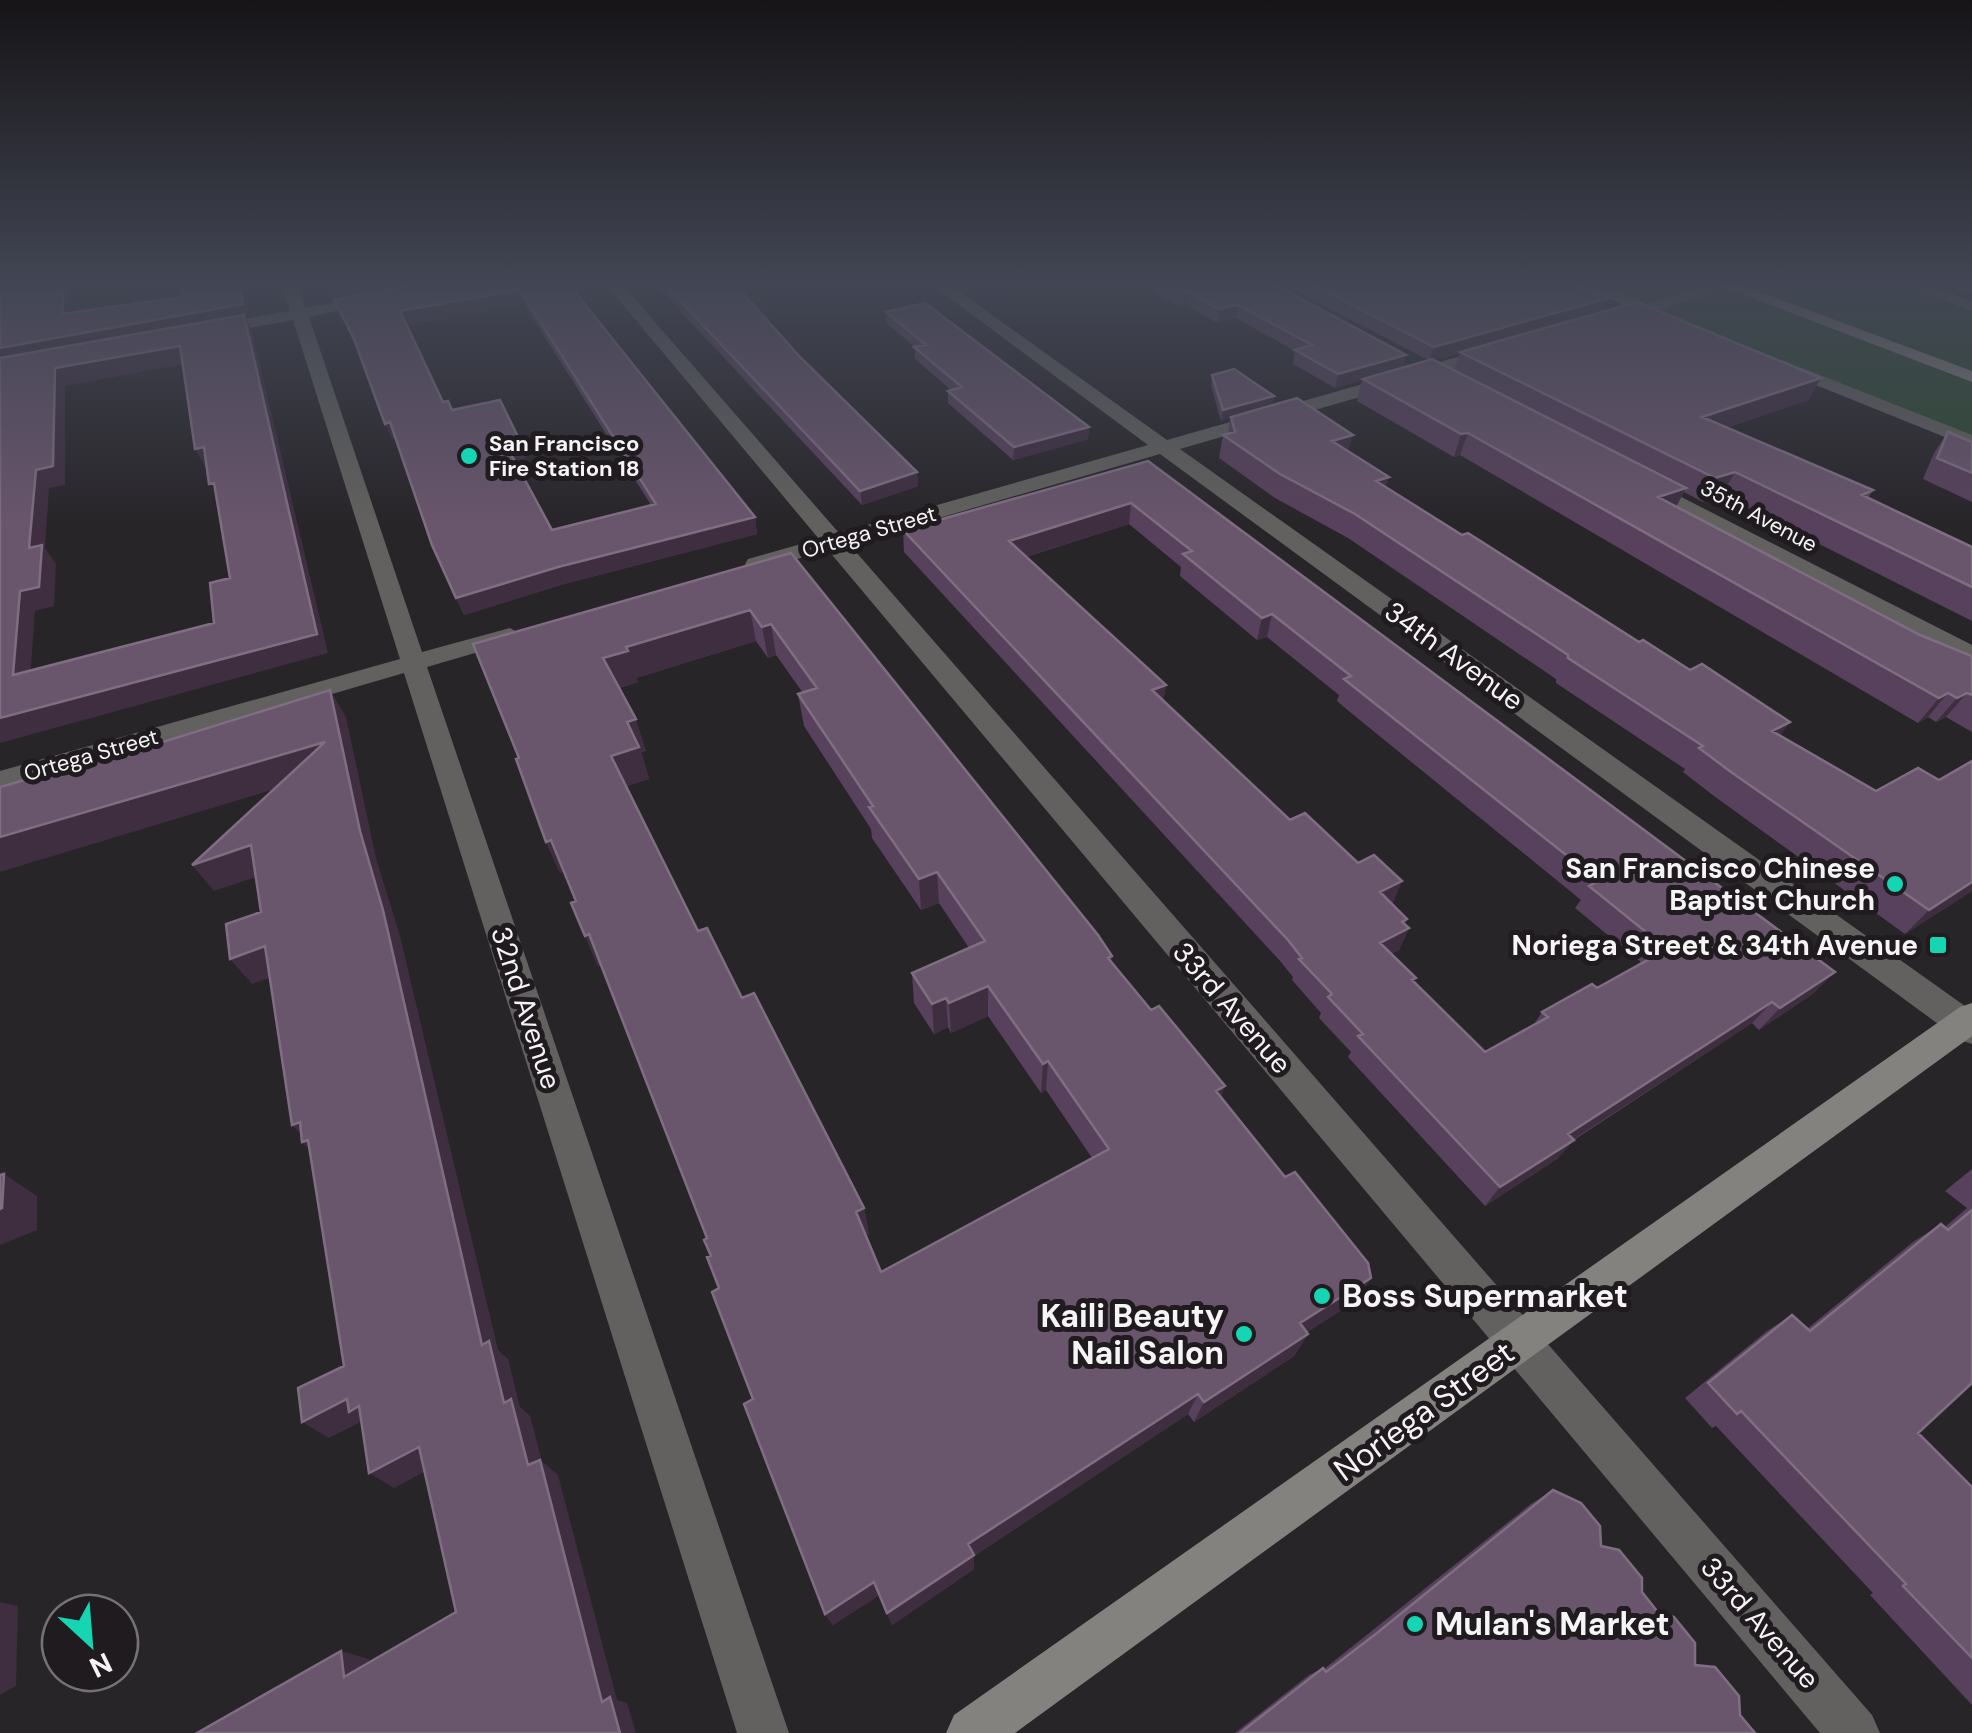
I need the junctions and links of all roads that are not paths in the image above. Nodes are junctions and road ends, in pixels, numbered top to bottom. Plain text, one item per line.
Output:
1 (315, 363) edge
2 (681, 363) edge
3 (1047, 363) edge
4 (1412, 363) edge
5 (1456, 363) edge
6 (1779, 363) edge
7 (1935, 363) edge
8 (1428, 371) junction
9 (1972, 377) edge
10 (1463, 390) edge
11 (1972, 442) edge
12 (1164, 447) junction
13 (1621, 472) edge
14 (834, 542) junction
15 (727, 572) edge
16 (537, 627) edge
17 (1972, 655) edge
18 (413, 662) junction
19 (0, 781) edge
20 (1969, 1023) edge
21 (1520, 1342) junction
22 (763, 1733) edge
23 (972, 1733) edge
24 (1854, 1733) edge

1 - 18 street, 32nd Avenue
2 - 14 street, 33rd Avenue
3 - 12 street, 34th Avenue
4 - 8 street
5 - 8 street, Ortega Street
6 - 11 street
7 - 9 street
8 - 10 street
8 - 12 street, Ortega Street
12 - 14 street, Ortega Street
12 - 20 street, 34th Avenue
13 - 17 street, 35th Avenue
14 - 15 street, Ortega Street
14 - 21 street, 33rd Avenue
16 - 18 street, Ortega Street
18 - 19 street, Ortega Street
18 - 22 street, 32nd Avenue
20 - 21 street, Noriega Street
21 - 23 street, Noriega Street
21 - 24 street, 33rd Avenue

